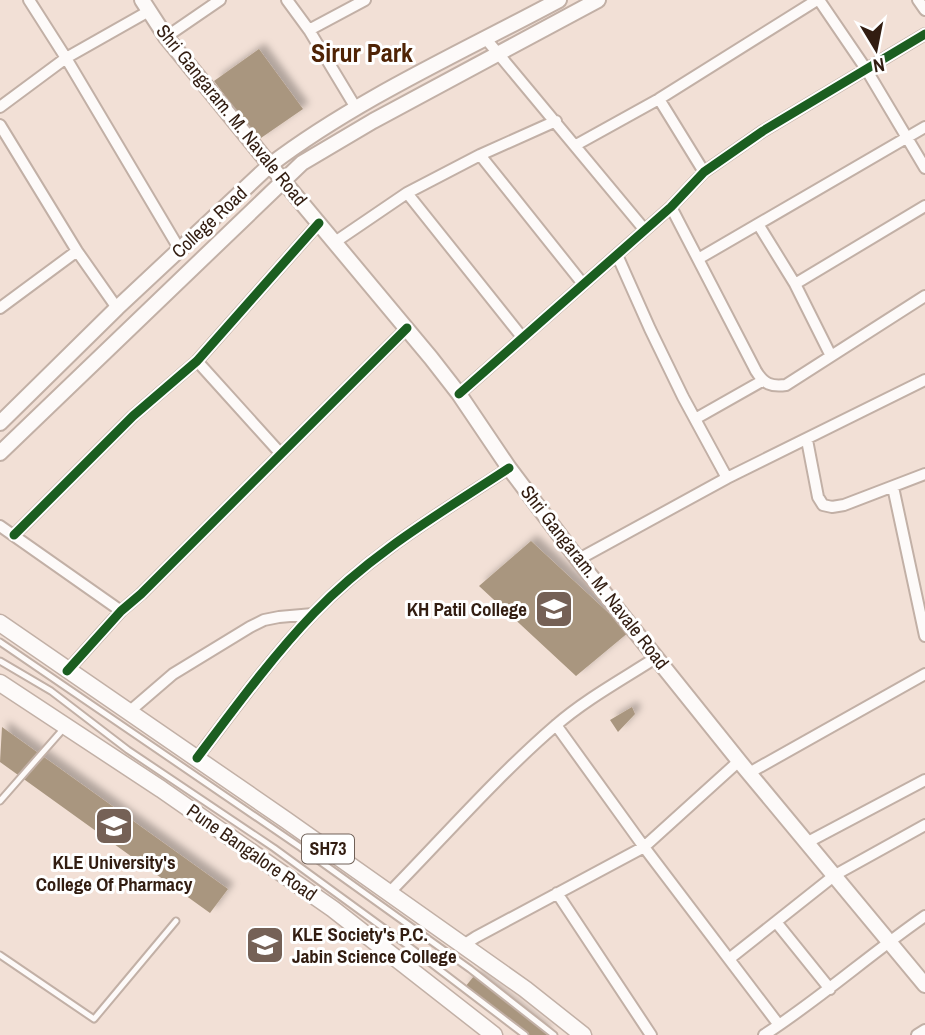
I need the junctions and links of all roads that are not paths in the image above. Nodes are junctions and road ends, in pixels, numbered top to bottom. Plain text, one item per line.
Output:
1 (29, 0) edge
2 (220, 0) edge
3 (287, 0) edge
4 (365, 0) edge
5 (559, 0) edge
6 (598, 0) edge
7 (818, 0) edge
8 (918, 0) edge
9 (146, 5) edge
10 (925, 10) edge
11 (309, 30) junction
12 (925, 34) edge
13 (166, 37) junction
14 (486, 39) junction
15 (498, 53) junction
16 (66, 58) junction
17 (866, 69) junction
18 (659, 99) junction
19 (0, 107) edge
20 (356, 108) junction
21 (556, 121) junction
22 (0, 125) edge
23 (925, 127) edge
24 (906, 137) junction
25 (576, 145) junction
26 (480, 155) junction
27 (270, 165) junction
28 (925, 168) edge
29 (704, 172) junction
30 (284, 180) junction
31 (407, 193) junction
32 (925, 206) edge
33 (671, 207) junction
34 (319, 223) junction
35 (758, 224) junction
36 (644, 229) junction
37 (335, 242) junction
38 (180, 250) junction
39 (77, 251) junction
40 (617, 255) junction
41 (698, 258) junction
42 (583, 284) junction
43 (795, 284) junction
44 (0, 290) edge
45 (925, 296) edge
46 (9, 300) junction
47 (0, 308) edge
48 (117, 308) junction
49 (407, 328) junction
50 (522, 337) junction
51 (831, 356) junction
52 (197, 361) junction
53 (925, 380) edge
54 (762, 381) junction
55 (460, 394) junction
56 (695, 419) junction
57 (0, 423) edge
58 (807, 439) junction
59 (0, 453) edge
60 (281, 454) junction
61 (509, 468) junction
62 (925, 474) edge
63 (727, 478) junction
64 (893, 487) junction
65 (0, 526) edge
66 (14, 535) junction
67 (579, 559) junction
68 (121, 611) junction
69 (313, 614) junction
70 (0, 623) edge
71 (925, 636) edge
72 (0, 642) edge
73 (657, 657) junction
74 (0, 661) edge
75 (67, 671) junction
76 (925, 674) edge
77 (0, 683) edge
78 (130, 711) junction
79 (556, 724) junction
80 (65, 727) junction
81 (197, 758) junction
82 (744, 767) junction
83 (925, 779) edge
84 (0, 801) edge
85 (925, 825) edge
86 (808, 842) junction
87 (644, 847) junction
88 (835, 874) junction
89 (389, 893) junction
90 (557, 893) junction
91 (925, 916) edge
92 (176, 921) dead end
93 (776, 922) junction
94 (889, 941) junction
95 (463, 946) junction
96 (0, 955) edge
97 (729, 958) junction
98 (925, 985) edge
99 (830, 989) junction
100 (925, 1030) edge
101 (772, 1031) edge
102 (493, 1035) edge
103 (525, 1035) edge
104 (554, 1035) edge
105 (583, 1035) edge
106 (651, 1035) edge
107 (916, 1035) edge

1 - 16 street
2 - 13 street
3 - 11 street
4 - 11 street
5 - 14 main road, College Road
6 - 15 main road
7 - 17 street
7 - 18 street
8 - 10 street
9 - 13 main road, Shri Gangaram. M. Navale Road
9 - 16 street
11 - 20 street
12 - 17 street
13 - 27 main road, Shri Gangaram. M. Navale Road
14 - 15 street
14 - 20 main road, College Road
15 - 21 street
15 - 30 main road
16 - 19 street
16 - 38 street
17 - 24 street
17 - 29 street
18 - 25 street
18 - 29 street
20 - 27 main road, College Road
21 - 25 street
21 - 26 street
22 - 39 street
23 - 24 street
24 - 28 street
24 - 35 street
25 - 36 street
26 - 31 street
26 - 42 street
27 - 30 main road, Shri Gangaram. M. Navale Road
27 - 38 main road, College Road
29 - 33 street
30 - 34 main road, Shri Gangaram. M. Navale Road
30 - 59 main road
31 - 37 street
31 - 50 street
32 - 43 street
33 - 36 street
33 - 41 street
34 - 37 main road, Shri Gangaram. M. Navale Road
34 - 52 street
35 - 41 street
35 - 43 street
36 - 40 street
37 - 49 main road, Shri Gangaram. M. Navale Road
38 - 48 main road, College Road
39 - 46 street
39 - 48 street
40 - 42 street
40 - 56 street
41 - 54 street
42 - 50 street
43 - 51 street
44 - 46 street
45 - 51 street
46 - 47 street
48 - 57 main road, College Road
49 - 55 main road, Shri Gangaram. M. Navale Road
49 - 60 street
50 - 55 street
51 - 54 street
52 - 60 street
52 - 66 street
53 - 58 street
54 - 56 street
55 - 61 main road, Shri Gangaram. M. Navale Road
56 - 63 street
58 - 63 street
58 - 64 street
60 - 68 street
61 - 67 main road, Shri Gangaram. M. Navale Road
61 - 69 street
62 - 64 street
63 - 67 street
64 - 71 street
65 - 66 street
66 - 68 street
67 - 73 main road, Shri Gangaram. M. Navale Road
68 - 75 street
69 - 78 street
69 - 81 street
70 - 75 main road, SH73
72 - 104 lane
73 - 79 street
73 - 82 main road, Shri Gangaram. M. Navale Road
74 - 103 lane
75 - 78 main road, SH73
76 - 82 street
77 - 80 main road, Pune Bangalore Road / SH73
78 - 81 main road, SH73
79 - 87 street
79 - 89 street
80 - 84 lane
80 - 102 main road, Pune Bangalore Road / SH73
81 - 89 main road, SH73
82 - 86 main road, Shri Gangaram. M. Navale Road
82 - 87 street
83 - 86 street
85 - 88 street
86 - 88 main road, Shri Gangaram. M. Navale Road
87 - 90 street
87 - 97 street
88 - 93 street
88 - 94 main road, Shri Gangaram. M. Navale Road
89 - 95 main road, SH73
90 - 95 street
90 - 106 street
91 - 94 street
92 - 96 lane
93 - 97 street
93 - 99 street
94 - 98 main road, Shri Gangaram. M. Navale Road
94 - 99 street
95 - 105 main road, SH73
97 - 101 street
99 - 101 street
100 - 107 street

